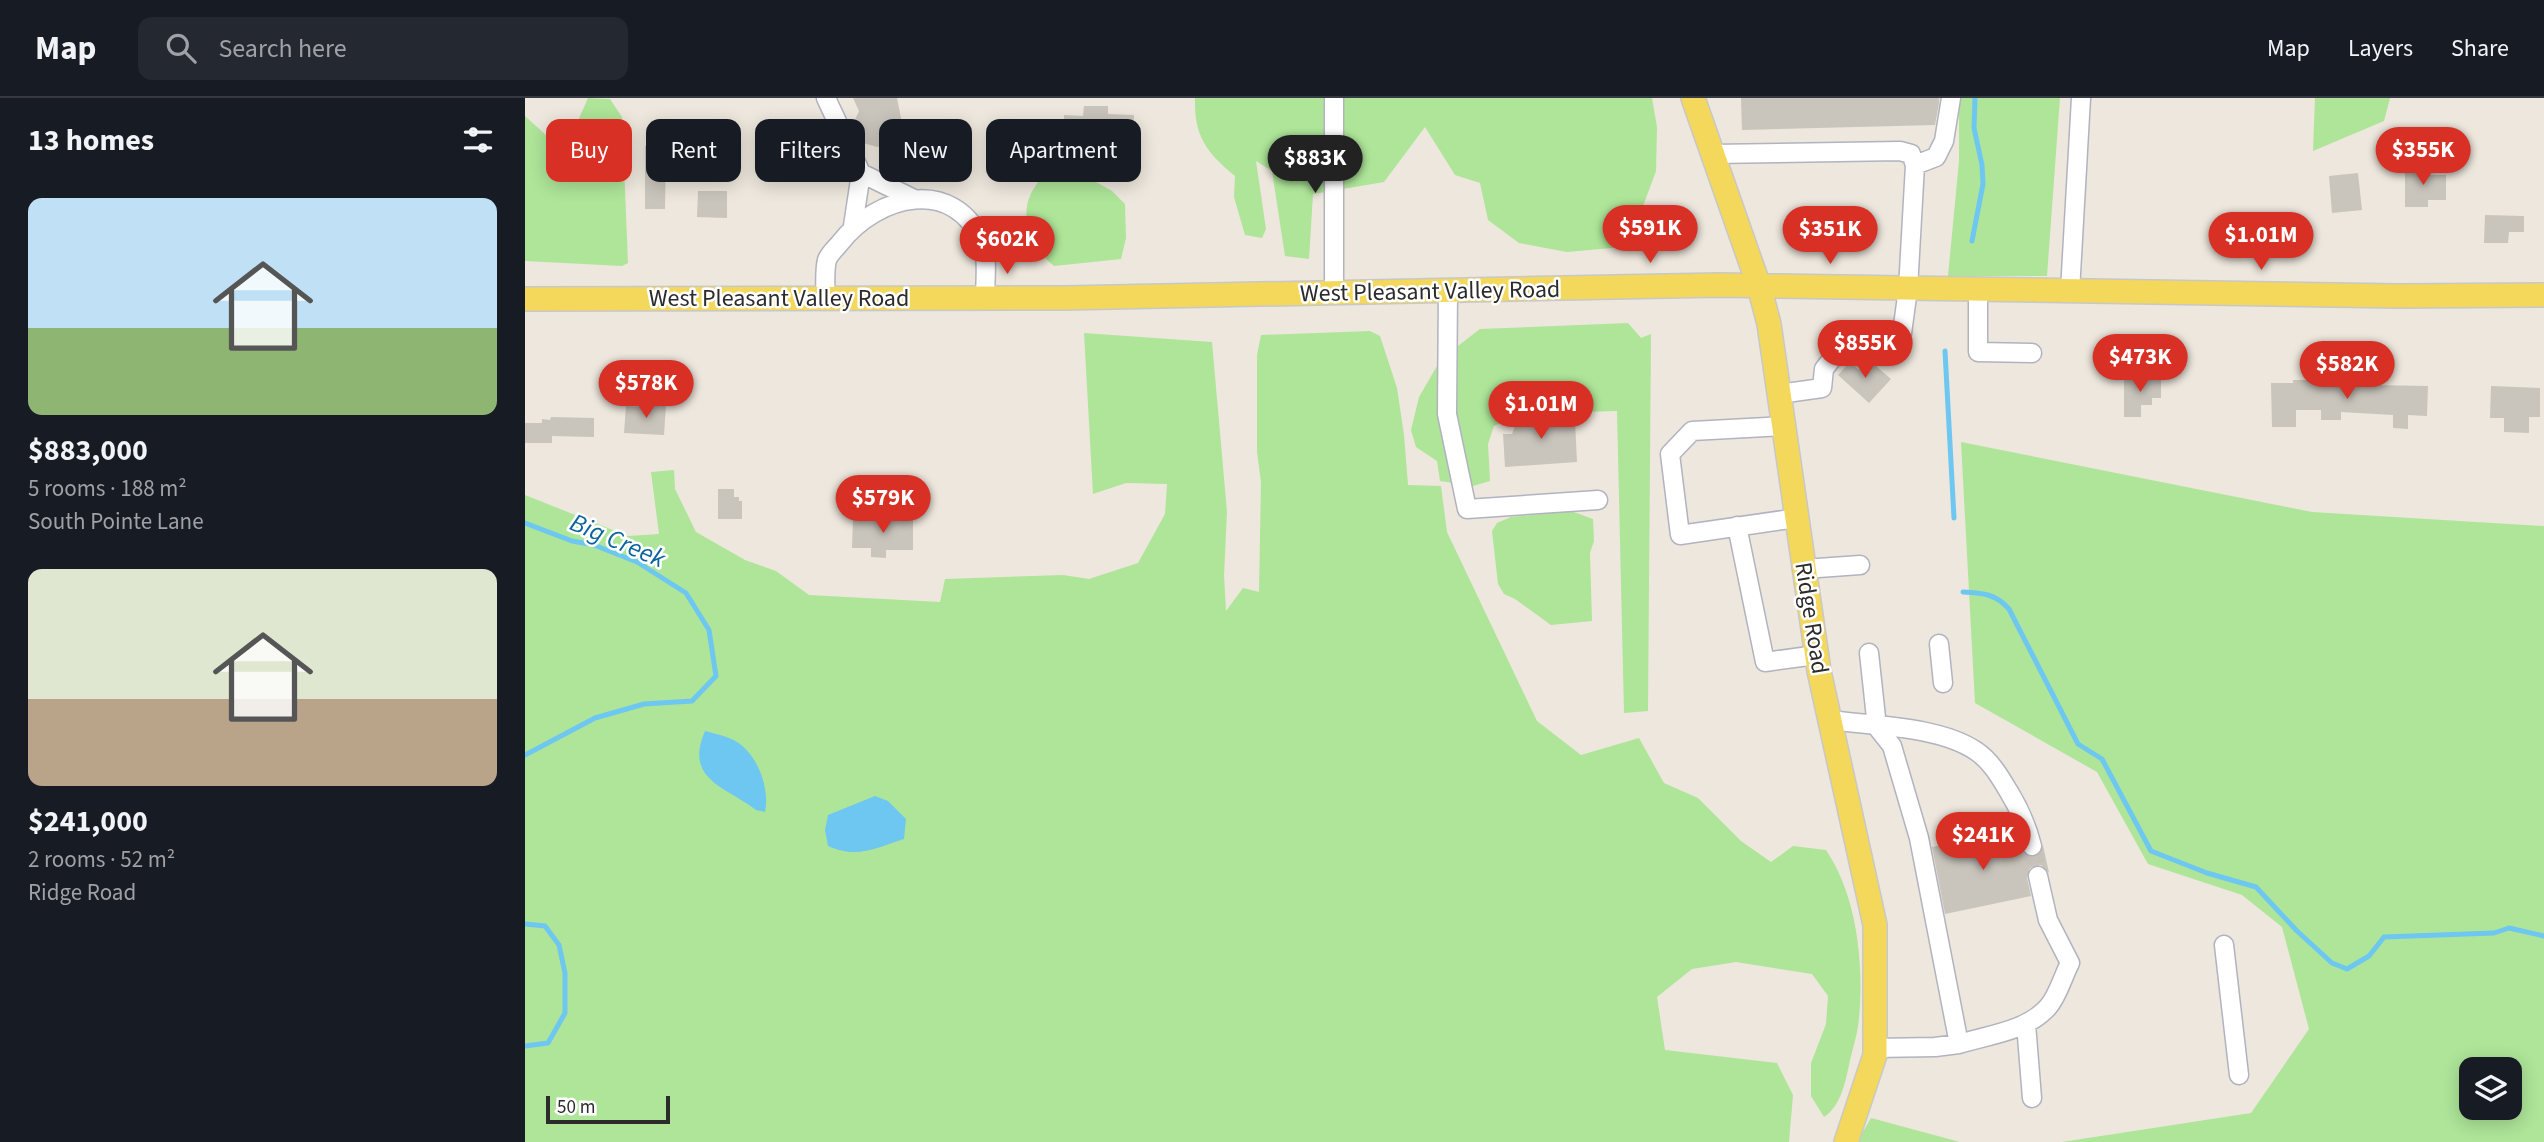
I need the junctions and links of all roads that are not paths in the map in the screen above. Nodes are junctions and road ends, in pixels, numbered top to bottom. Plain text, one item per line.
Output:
1 (826, 98) edge
2 (1334, 98) edge
3 (1693, 98) edge
4 (1951, 98) edge
5 (2081, 98) edge
6 (836, 119) edge
7 (1712, 154) junction
8 (1915, 165) junction
9 (865, 175) edge
10 (860, 182) edge
11 (914, 199) junction
12 (853, 226) junction
13 (1759, 286) junction
14 (1908, 289) junction
15 (1978, 289) junction
16 (1448, 290) junction
17 (2070, 291) junction
18 (1334, 292) junction
19 (2544, 295) edge
20 (825, 298) junction
21 (985, 298) junction
22 (525, 299) edge
23 (2032, 353) dead end
24 (1779, 394) junction
25 (1783, 426) junction
26 (1598, 500) dead end
27 (1797, 518) junction
28 (1737, 527) junction
29 (1860, 565) dead end
30 (1804, 569) junction
31 (1939, 644) dead end
32 (1869, 653) dead end
33 (1817, 655) junction
34 (1943, 683) dead end
35 (1830, 720) junction
36 (1877, 727) junction
37 (2032, 846) tunnel mouth
38 (2038, 876) tunnel mouth
39 (2224, 945) dead end
40 (2026, 1024) junction
41 (1959, 1044) junction
42 (1875, 1048) junction
43 (2239, 1075) dead end
44 (2032, 1098) dead end
45 (1846, 1142) edge

1 - 6 street
2 - 18 street
3 - 7 main road, Ridge Road
4 - 8 street
5 - 17 street
7 - 8 street
7 - 13 main road, Ridge Road
8 - 14 street
9 - 11 street
10 - 12 street
11 - 12 street
11 - 21 street
12 - 20 street
13 - 14 main road, West Pleasant Valley Road
13 - 16 main road, West Pleasant Valley Road
13 - 24 main road, Ridge Road
14 - 15 main road, West Pleasant Valley Road
14 - 24 street
15 - 17 main road, West Pleasant Valley Road
15 - 23 street
16 - 18 main road, West Pleasant Valley Road
16 - 26 street
17 - 19 main road, West Pleasant Valley Road
18 - 21 main road, West Pleasant Valley Road
20 - 21 main road, West Pleasant Valley Road
20 - 22 main road, West Pleasant Valley Road
24 - 25 main road, Ridge Road
25 - 27 main road, Ridge Road
25 - 28 street
27 - 28 street
27 - 30 main road, Ridge Road
28 - 33 street
29 - 30 street
30 - 33 main road, Ridge Road
31 - 34 street
32 - 36 street
33 - 35 main road, Ridge Road
35 - 36 street
35 - 42 main road, Ridge Road
36 - 37 street
36 - 41 street
38 - 40 street
39 - 43 street
40 - 41 street
40 - 44 street
41 - 42 street
42 - 45 main road, Ridge Road

